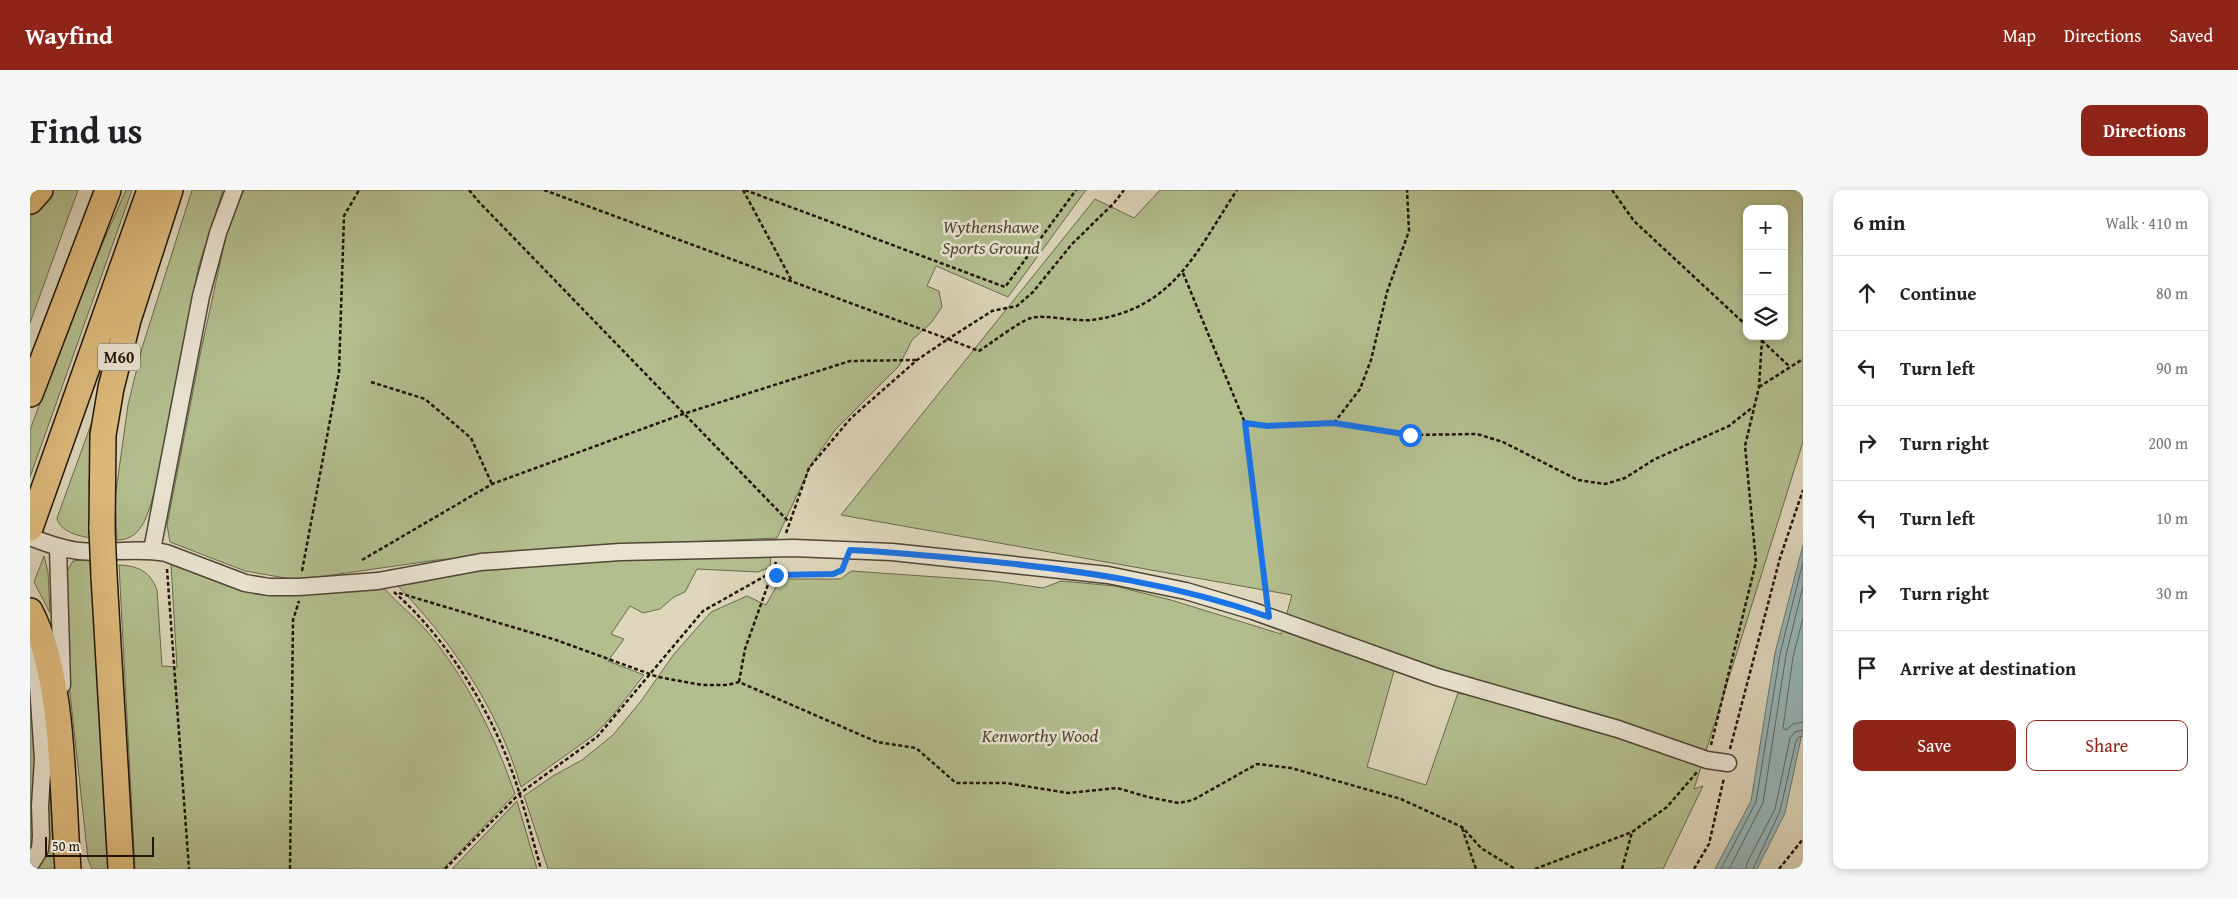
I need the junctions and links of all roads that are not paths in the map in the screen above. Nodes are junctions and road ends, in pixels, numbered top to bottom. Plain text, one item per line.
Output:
1 (40, 190) edge
2 (108, 190) edge
3 (150, 190) edge
4 (170, 190) edge
5 (234, 190) edge
6 (30, 201) edge
7 (30, 394) edge
8 (30, 528) edge
9 (30, 537) edge
10 (58, 548) junction
11 (159, 551) junction
12 (30, 611) edge
13 (30, 648) edge
14 (61, 751) junction
15 (1728, 763) road end
16 (30, 865) edge
17 (68, 869) edge
18 (121, 869) edge

1 - 6 highway
2 - 7 highway
3 - 8 highway, M60
4 - 18 highway, M60, bridge
5 - 11 lane
9 - 10 lane
10 - 11 lane
10 - 14 lane
11 - 15 lane
12 - 14 highway
13 - 16 lane
14 - 17 highway

